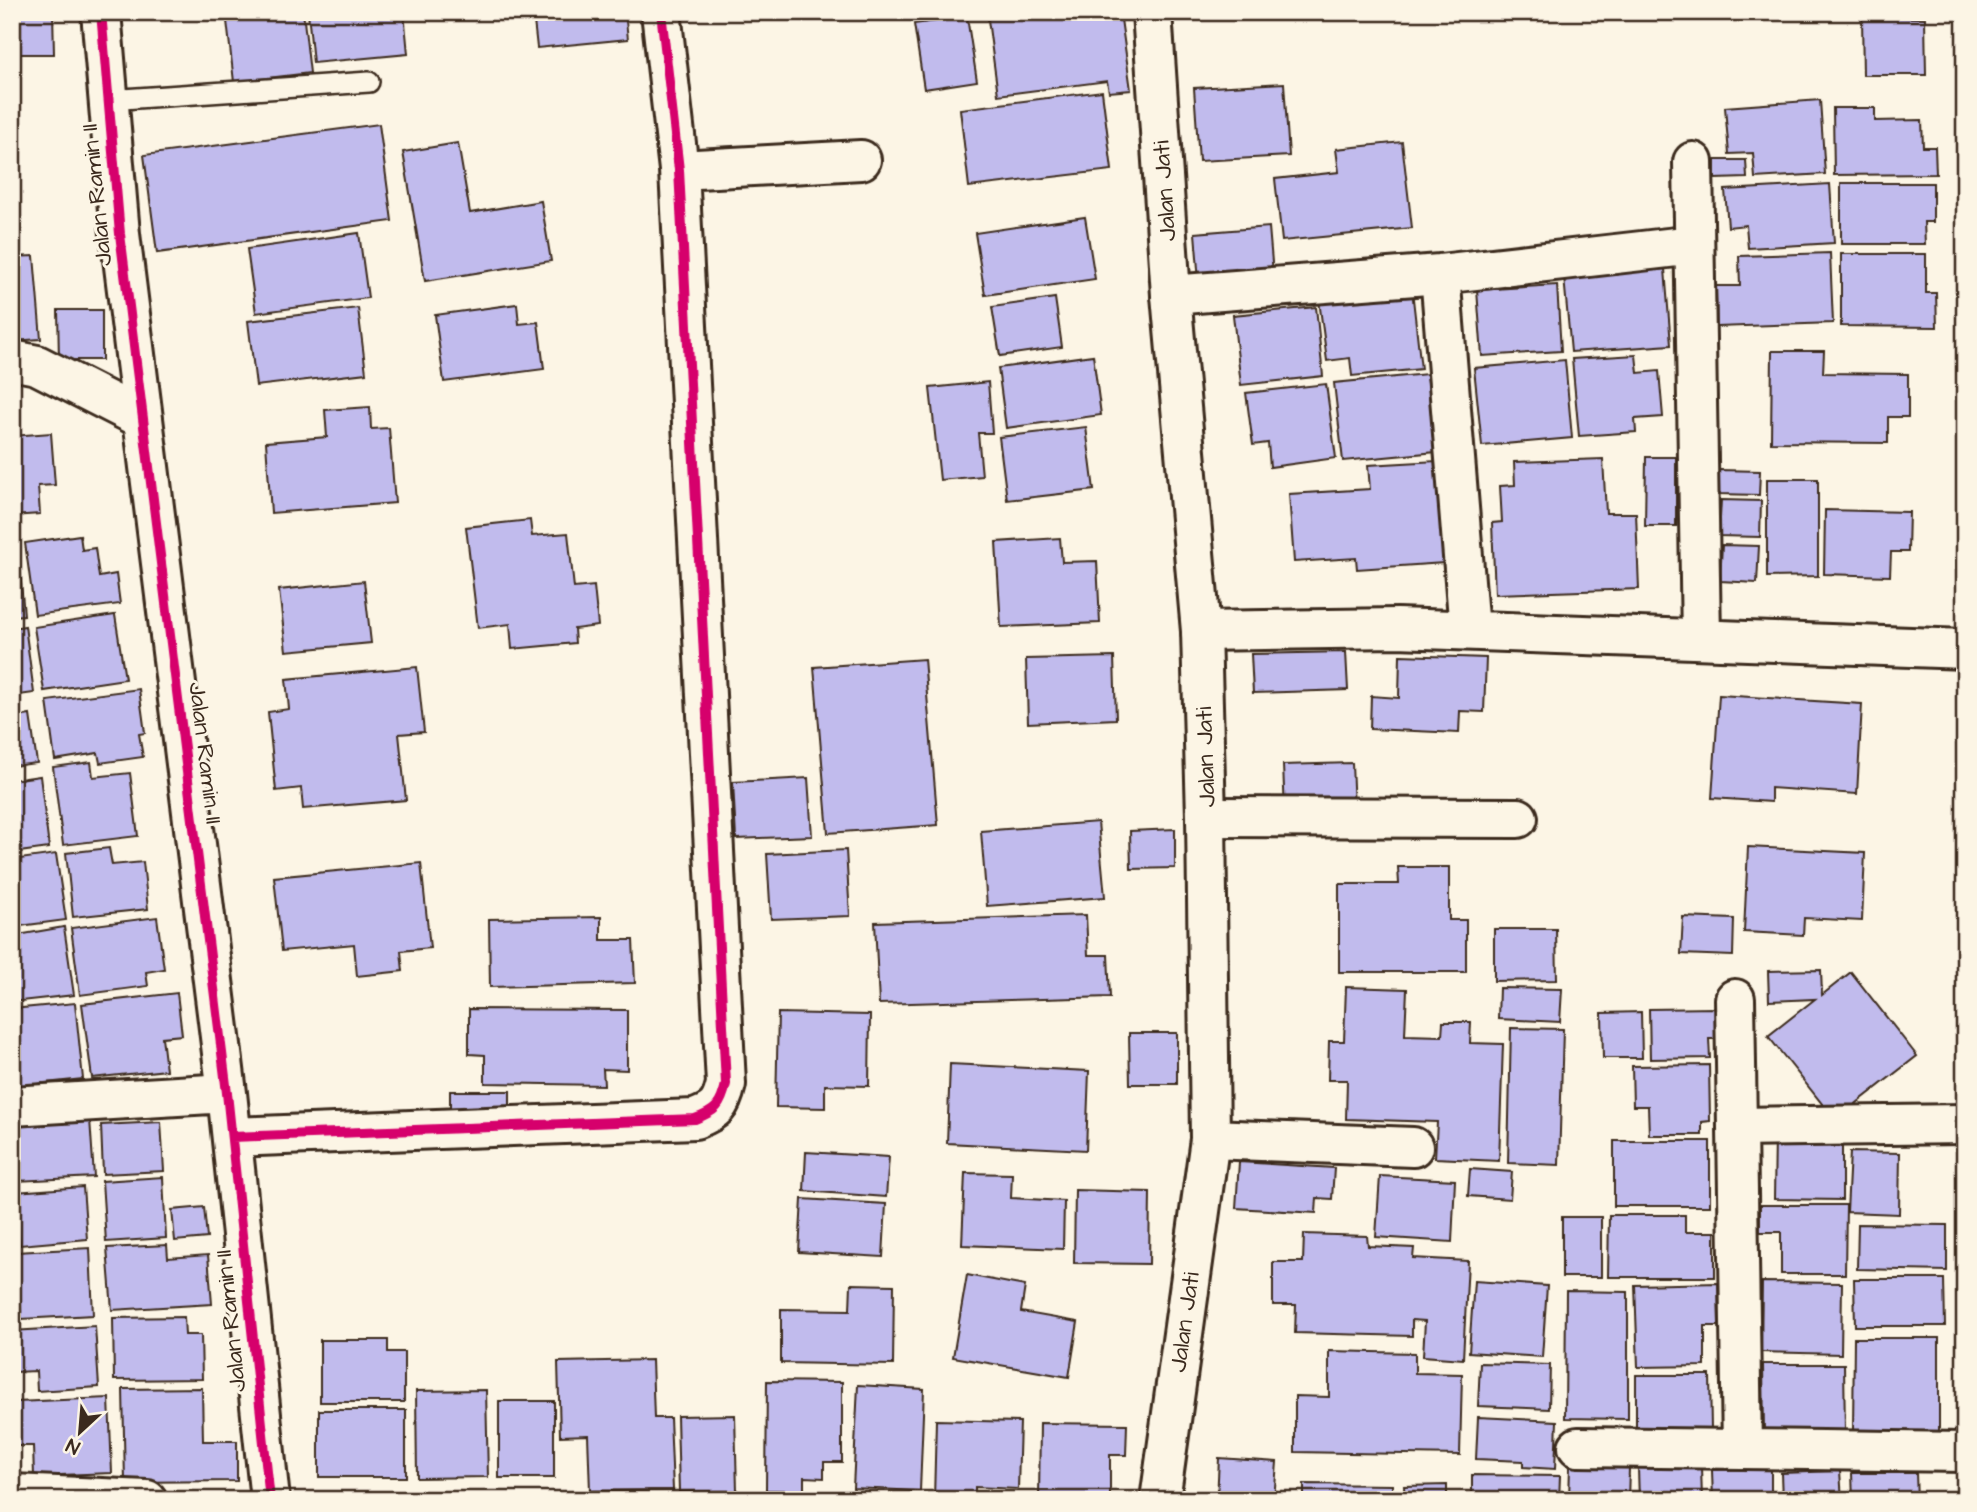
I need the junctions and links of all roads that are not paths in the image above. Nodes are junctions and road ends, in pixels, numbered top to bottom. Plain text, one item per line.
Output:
1 (101, 12) edge
2 (661, 12) edge
3 (1152, 12) edge
4 (369, 82) dead end
5 (108, 100) junction
6 (862, 160) dead end
7 (1693, 162) dead end
8 (679, 170) junction
9 (1694, 245) junction
10 (1440, 274) junction
11 (1171, 295) junction
12 (12, 360) edge
13 (143, 419) junction
14 (1469, 630) junction
15 (1201, 631) junction
16 (1701, 638) junction
17 (1965, 649) edge
18 (1206, 817) junction
19 (1518, 818) dead end
20 (1735, 999) dead end
21 (227, 1094) junction
22 (12, 1106) edge
23 (1965, 1124) edge
24 (1737, 1127) junction
25 (232, 1137) junction
26 (1210, 1139) junction
27 (1413, 1147) dead end
28 (1578, 1447) dead end
29 (1742, 1449) junction
30 (1965, 1452) edge
31 (12, 1494) edge
32 (147, 1500) edge
33 (270, 1500) edge
34 (1160, 1500) edge

1 - 5 street, Jalan Ramin II
2 - 8 street
3 - 11 street, Jalan Jati
4 - 5 lane
5 - 13 street, Jalan Ramin II
6 - 8 street
7 - 9 street
8 - 25 street
9 - 10 street
9 - 16 street
10 - 11 street
10 - 14 street
11 - 15 street, Jalan Jati
12 - 13 street
13 - 21 street, Jalan Ramin II
14 - 15 street
14 - 16 street
15 - 18 street, Jalan Jati
16 - 17 street
18 - 19 street
18 - 26 street, Jalan Jati
20 - 24 street
21 - 22 street
21 - 25 street, Jalan Ramin II
23 - 24 street
24 - 29 street
25 - 33 street, Jalan Ramin II
26 - 27 street
26 - 34 street, Jalan Jati
28 - 29 street
29 - 30 street
31 - 32 street

